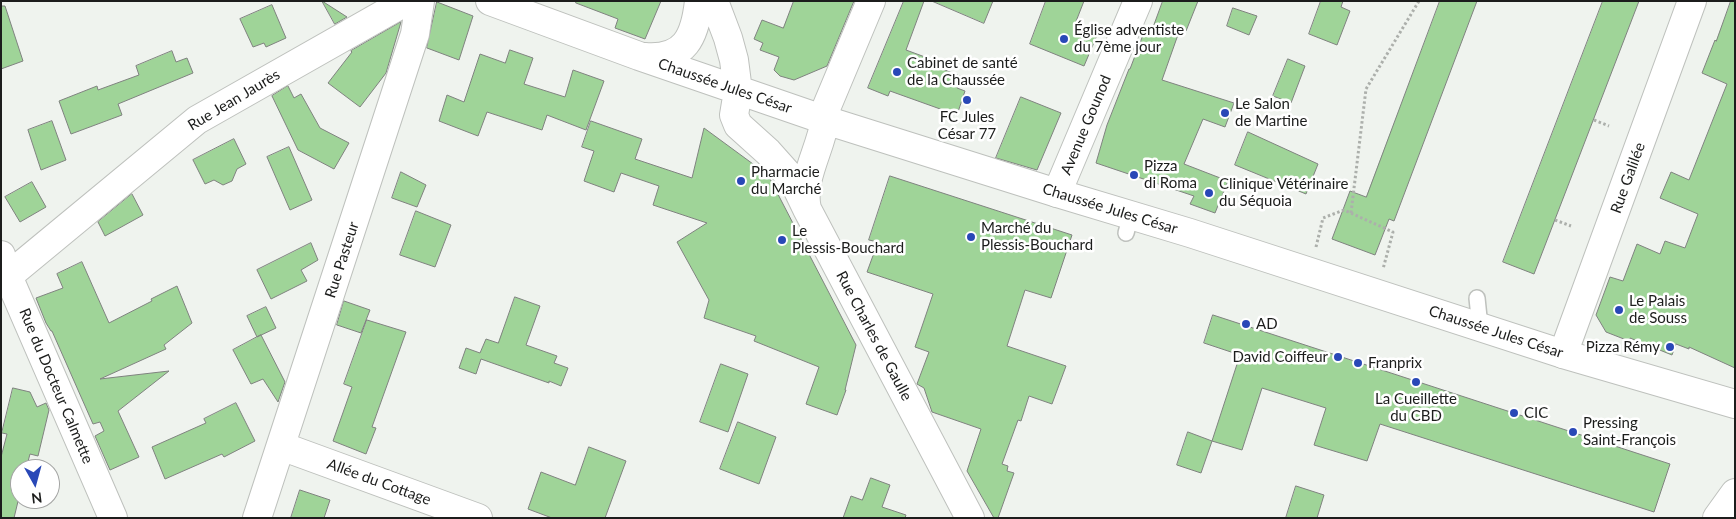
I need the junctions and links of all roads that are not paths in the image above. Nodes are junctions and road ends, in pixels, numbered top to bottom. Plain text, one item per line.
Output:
1 (414, 1) edge
2 (420, 1) edge
3 (490, 1) edge
4 (699, 1) edge
5 (714, 1) edge
6 (871, 1) edge
7 (1138, 1) edge
8 (1692, 1) edge
9 (639, 56) junction
10 (738, 91) junction
11 (825, 120) junction
12 (1057, 193) junction
13 (807, 209) junction
14 (3, 272) edge
15 (1476, 298) dead end
16 (1, 304) edge
17 (1480, 327) junction
18 (1563, 354) junction
19 (1735, 404) edge
20 (281, 446) junction
21 (1735, 493) edge
22 (113, 518) edge
23 (258, 518) edge
24 (478, 518) edge
25 (970, 518) edge
26 (1717, 518) edge

1 - 14 street, Rue Jean Jaurès
2 - 20 street, Rue Pasteur
3 - 9 street, Chaussée Jules César
4 - 9 street
5 - 10 street
6 - 11 street, Rue Charles de Gaulle
7 - 12 street, Avenue Gounod
8 - 18 street, Rue Galilée
9 - 10 street, Chaussée Jules César
10 - 11 street, Chaussée Jules César
10 - 13 street
11 - 12 street, Chaussée Jules César
11 - 13 street, Rue Charles de Gaulle
12 - 17 street, Chaussée Jules César
13 - 25 street, Rue Charles de Gaulle
14 - 16 street
14 - 22 street, Rue du Docteur Calmette
15 - 17 lane
17 - 18 street, Chaussée Jules César
18 - 19 street, Chaussée Jules César
20 - 23 street, Rue Pasteur
20 - 24 street, Allée du Cottage
21 - 26 street

